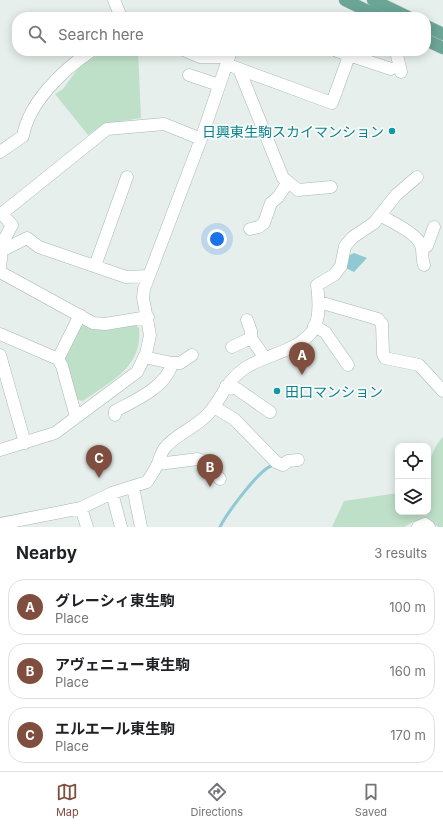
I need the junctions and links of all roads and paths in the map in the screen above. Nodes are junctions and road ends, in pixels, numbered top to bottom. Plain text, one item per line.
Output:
1 (114, 0) edge
2 (346, 0) edge
3 (373, 0) edge
4 (119, 12) edge
5 (370, 12) edge
6 (398, 12) edge
7 (431, 28) edge
8 (443, 34) edge
9 (431, 42) edge
10 (443, 48) edge
11 (84, 56) edge
12 (198, 56) edge
13 (349, 56) joint
14 (396, 56) edge
15 (229, 58) edge
16 (239, 69) junction
17 (189, 75) dead end
18 (219, 86) junction
19 (201, 139) junction
20 (0, 152) edge
21 (127, 177) dead end
22 (417, 177) dead end
23 (288, 182) junction
24 (331, 187) dead end
25 (1, 215) edge
26 (380, 216) junction
27 (434, 227) dead end
28 (250, 229) dead end
29 (422, 248) junction
30 (1, 251) junction
31 (424, 265) dead end
32 (95, 266) junction
33 (0, 267) edge
34 (0, 272) edge
35 (149, 276) junction
36 (319, 302) junction
37 (80, 316) junction
38 (148, 317) junction
39 (247, 320) dead end
40 (314, 326) junction
41 (0, 334) edge
42 (251, 338) junction
43 (232, 347) dead end
44 (0, 355) edge
45 (192, 355) dead end
46 (144, 356) junction
47 (265, 358) junction
48 (58, 359) junction
49 (172, 363) junction
50 (348, 365) dead end
51 (124, 381) junction
52 (226, 386) junction
53 (443, 391) edge
54 (139, 399) junction
55 (214, 407) junction
56 (270, 412) dead end
57 (115, 415) dead end
58 (76, 418) junction
59 (25, 443) junction
60 (0, 450) edge
61 (298, 460) dead end
62 (158, 464) junction
63 (220, 479) dead end
64 (133, 487) junction
65 (112, 493) junction
66 (81, 508) junction
67 (46, 515) junction
68 (0, 524) edge
69 (50, 527) edge
70 (88, 527) edge
71 (121, 527) edge
72 (141, 527) edge
73 (418, 527) edge
74 (429, 527) edge

1 - 4 street
2 - 5 main road
3 - 6 main road
7 - 8 main road
9 - 10 main road
11 - 20 street
12 - 15 street
13 - 14 street
13 - 16 street
15 - 16 street
15 - 18 street
16 - 23 street
17 - 18 street
18 - 19 street
19 - 25 street
19 - 35 street
21 - 32 street
22 - 26 street
23 - 24 street
23 - 28 street
25 - 30 street
26 - 29 street
26 - 36 street
27 - 29 street
29 - 31 street
30 - 32 street
30 - 33 street
32 - 35 street
34 - 37 street
35 - 38 street
36 - 40 street
36 - 53 street
37 - 38 street
37 - 48 street
38 - 46 street
39 - 42 street
40 - 47 street
40 - 50 street
41 - 48 street
42 - 43 street
42 - 47 street
44 - 59 street
45 - 49 street
46 - 49 street
46 - 51 street
47 - 52 street
48 - 58 street
49 - 54 street
51 - 54 street
51 - 58 street
52 - 55 street
52 - 56 street
54 - 57 street
55 - 61 street
55 - 62 street
58 - 59 street
59 - 60 street
62 - 63 street
62 - 64 street
64 - 65 street
64 - 72 street
65 - 66 street
65 - 71 street
66 - 67 street
66 - 70 street
67 - 68 street
67 - 69 street
73 - 74 street

